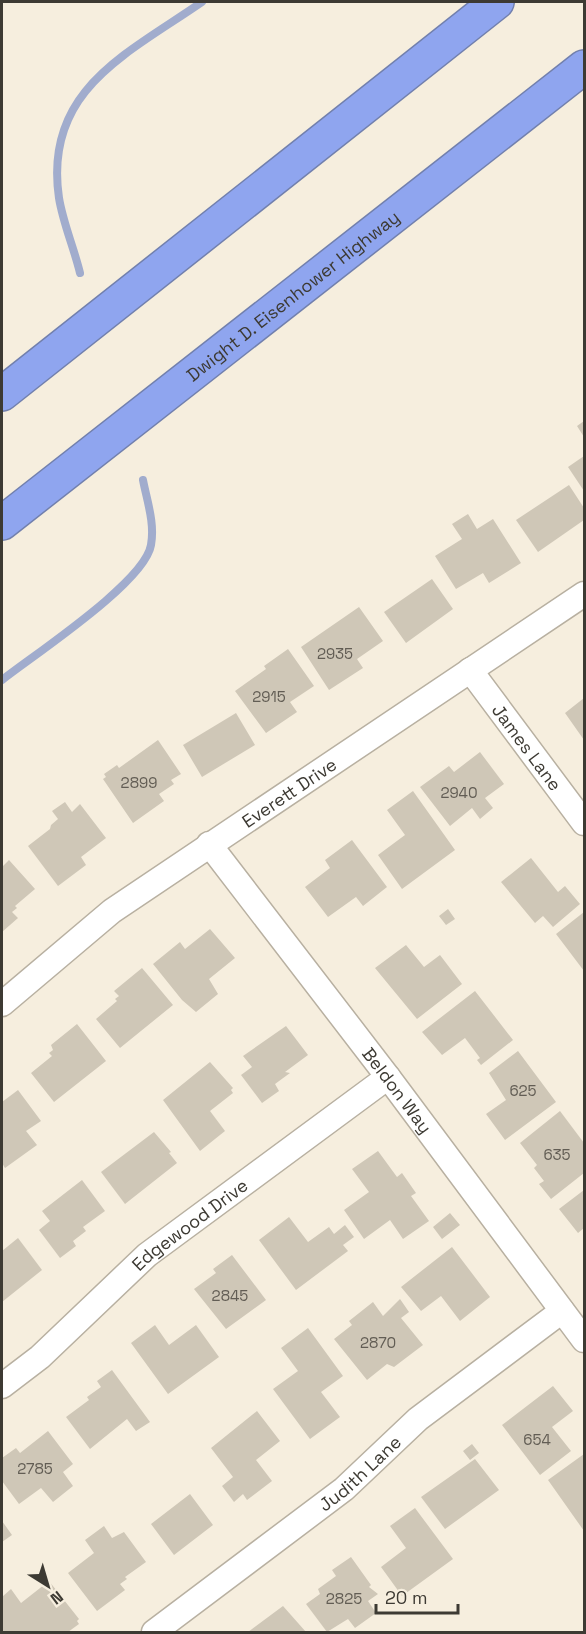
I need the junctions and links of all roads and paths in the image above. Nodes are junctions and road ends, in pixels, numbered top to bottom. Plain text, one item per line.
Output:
1 (497, 2) edge
2 (585, 67) edge
3 (2, 394) edge
4 (2, 523) edge
5 (585, 594) edge
6 (470, 670) junction
7 (585, 823) edge
8 (209, 844) junction
9 (2, 1004) edge
10 (388, 1077) junction
11 (562, 1311) junction
12 (585, 1340) edge
13 (2, 1386) edge
14 (154, 1632) edge

1 - 3 highway
2 - 4 highway, Dwight D. Eisenhower Highway
5 - 6 street, Everett Drive
6 - 7 street, James Lane
6 - 8 street, Everett Drive
8 - 9 street, Everett Drive
8 - 10 street, Beldon Way
10 - 11 street, Beldon Way
10 - 13 street, Edgewood Drive
11 - 12 street, Beldon Way
11 - 14 street, Judith Lane

